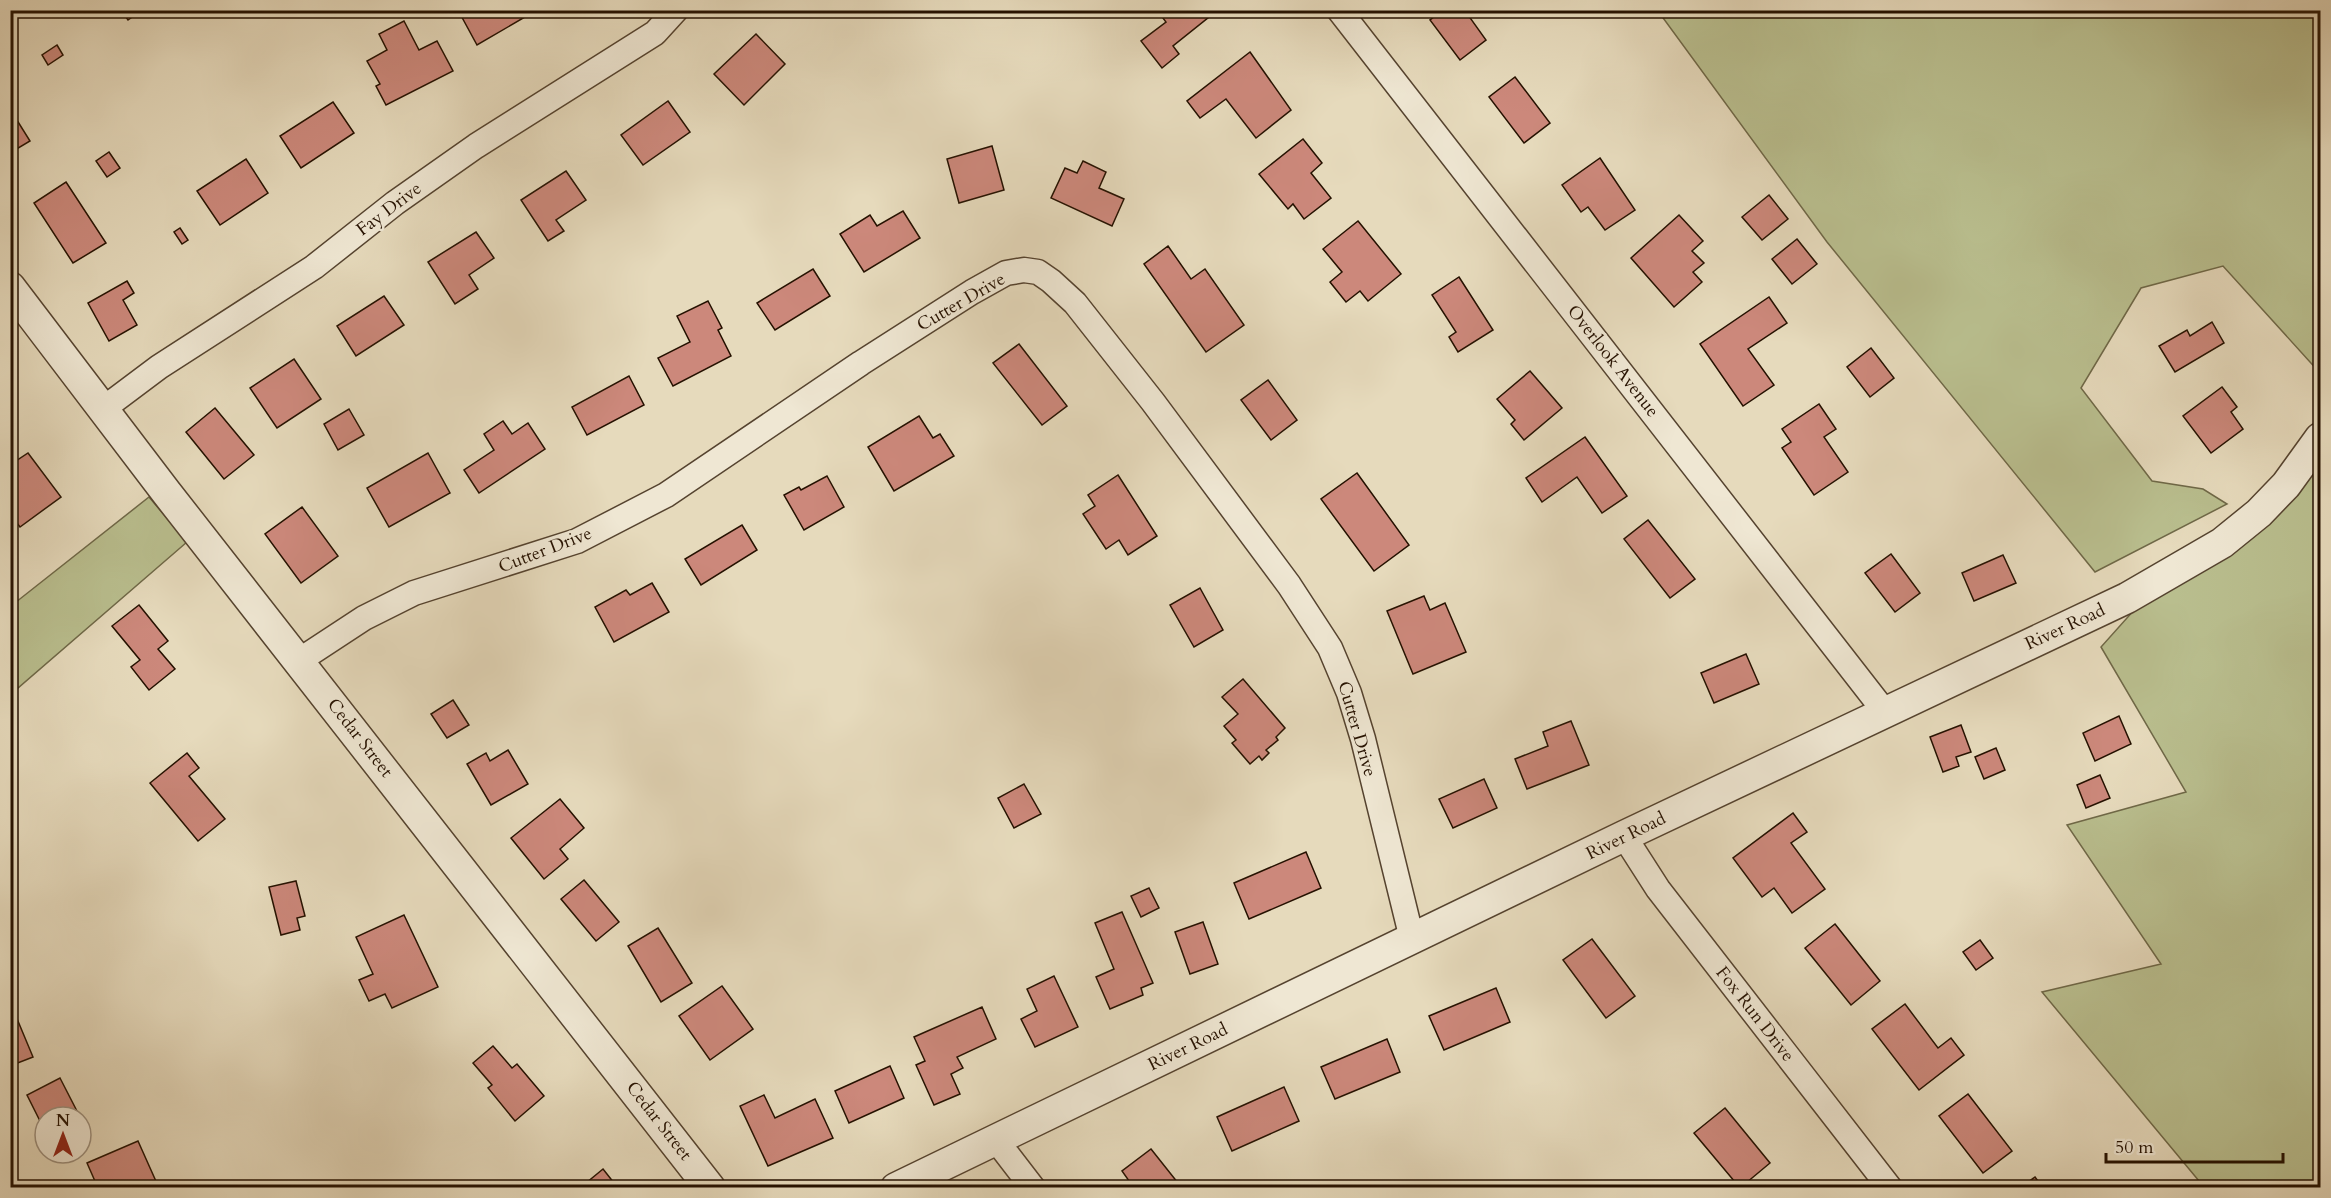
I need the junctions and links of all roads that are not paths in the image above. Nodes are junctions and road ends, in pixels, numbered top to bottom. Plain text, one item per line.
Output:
1 (676, 10) edge
2 (1339, 10) edge
3 (10, 287) edge
4 (103, 409) junction
5 (2320, 438) edge
6 (300, 660) junction
7 (1885, 712) junction
8 (1624, 836) junction
9 (1412, 939) junction
10 (996, 1140) junction
11 (711, 1188) edge
12 (896, 1188) edge
13 (1032, 1188) edge
14 (1890, 1188) edge

1 - 4 street, Fay Drive
2 - 7 street, Overlook Avenue
3 - 4 street, Cedar Street
4 - 6 street, Cedar Street
5 - 7 street, River Road
6 - 9 street, Cutter Drive
6 - 11 street, Cedar Street
7 - 8 street, River Road
8 - 9 street, River Road
8 - 14 street, Fox Run Drive
9 - 10 street, River Road
10 - 12 street, River Road
10 - 13 street

